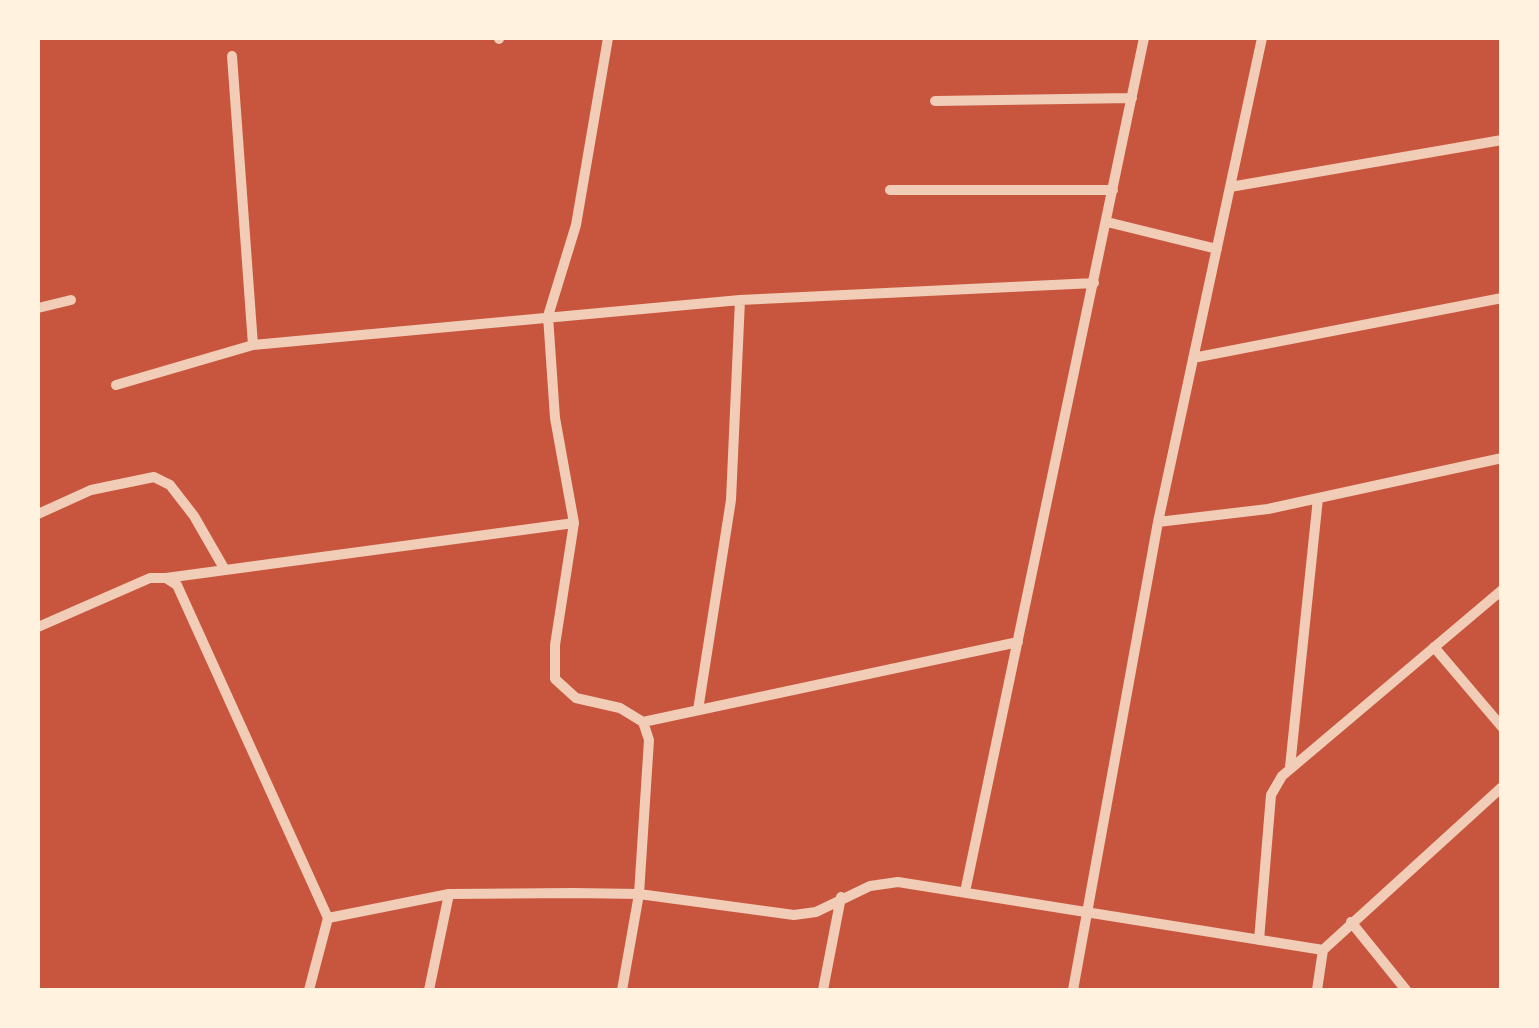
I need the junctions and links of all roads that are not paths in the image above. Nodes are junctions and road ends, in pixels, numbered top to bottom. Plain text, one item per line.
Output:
1 (608, 38) edge
2 (1144, 38) edge
3 (1262, 38) edge
4 (232, 56) dead end
5 (1132, 98) junction
6 (935, 101) dead end
7 (1502, 140) edge
8 (1230, 187) junction
9 (890, 190) dead end
10 (1113, 190) junction
11 (1107, 222) junction
12 (1217, 249) junction
13 (1094, 283) junction
14 (1502, 298) edge
15 (71, 300) dead end
16 (740, 300) junction
17 (38, 308) edge
18 (548, 316) junction
19 (254, 344) junction
20 (1193, 358) junction
21 (116, 385) dead end
22 (1502, 458) edge
23 (1318, 498) junction
24 (38, 514) edge
25 (574, 522) junction
26 (1158, 522) junction
27 (225, 570) junction
28 (166, 578) junction
29 (1502, 590) edge
30 (38, 627) edge
31 (1018, 642) junction
32 (1434, 647) junction
33 (698, 710) junction
34 (643, 722) junction
35 (1502, 727) edge
36 (1290, 766) junction
37 (1502, 786) edge
38 (965, 892) junction
39 (449, 894) junction
40 (639, 894) junction
41 (841, 897) junction
42 (1088, 912) junction
43 (328, 918) junction
44 (1351, 922) junction
45 (1259, 940) junction
46 (1323, 950) junction
47 (309, 990) edge
48 (429, 990) edge
49 (622, 990) edge
50 (823, 990) edge
51 (1073, 990) edge
52 (1317, 990) edge
53 (1406, 990) edge

1 - 18 street
2 - 5 street
3 - 8 street
4 - 19 street
5 - 6 street
5 - 10 street
7 - 8 street
8 - 12 street
9 - 10 street
10 - 11 street
11 - 12 street
11 - 13 street
12 - 20 street
13 - 16 street
13 - 31 street
14 - 20 street
15 - 17 street
16 - 18 street
16 - 33 street
18 - 19 street
18 - 25 street
19 - 21 street
20 - 26 street
22 - 23 street
23 - 26 street
23 - 36 street
24 - 27 street
25 - 27 street
25 - 34 street
26 - 42 street
27 - 28 street
28 - 30 street
28 - 43 street
29 - 32 street
31 - 33 street
31 - 38 street
32 - 35 street
32 - 36 street
33 - 34 street
34 - 40 street
36 - 45 street
37 - 44 street
38 - 41 street
38 - 42 street
39 - 40 street
39 - 43 street
39 - 48 street
40 - 41 street
40 - 49 street
41 - 50 street
42 - 45 street
42 - 51 street
43 - 47 street
44 - 46 street
44 - 53 street
45 - 46 street
46 - 52 street

